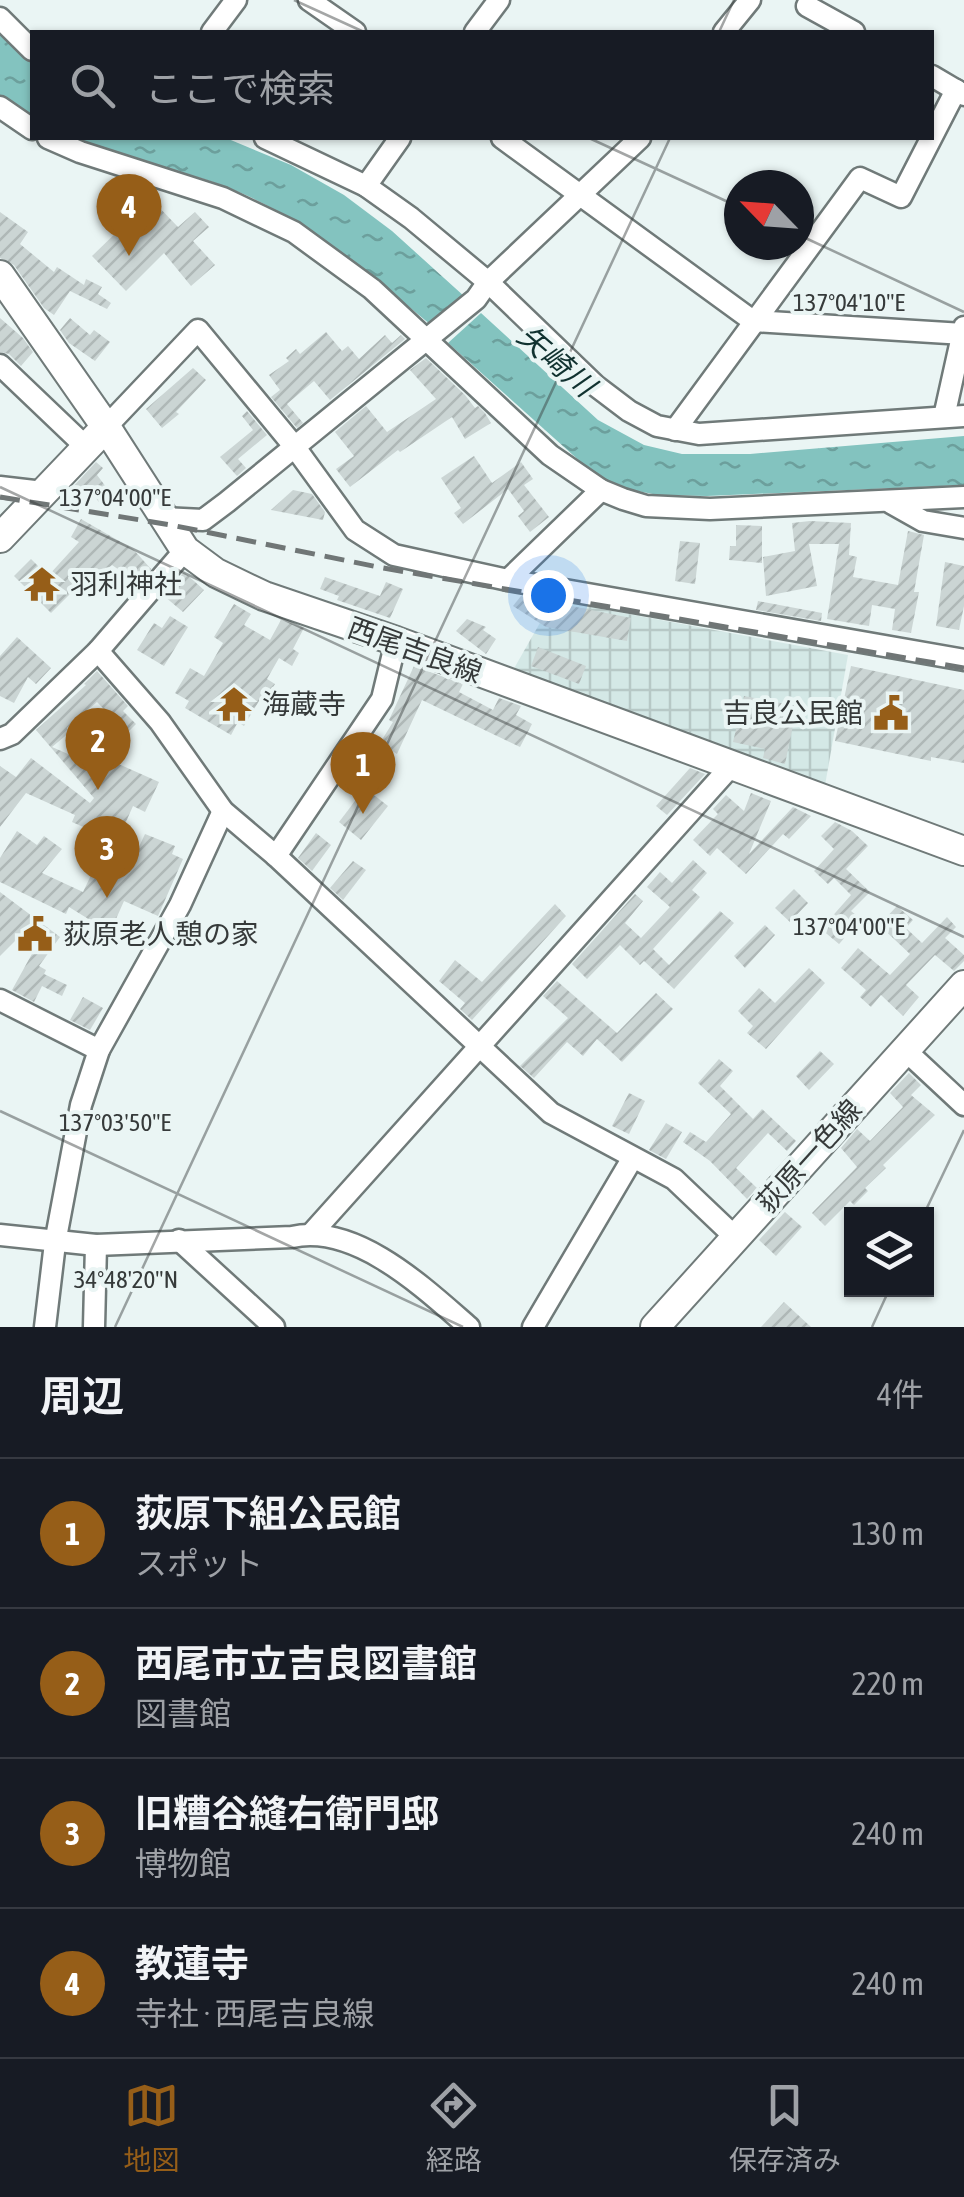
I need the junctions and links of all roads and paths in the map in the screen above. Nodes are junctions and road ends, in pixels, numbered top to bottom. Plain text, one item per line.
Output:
1 (236, 0) edge
2 (309, 0) edge
3 (499, 0) edge
4 (750, 0) edge
5 (804, 2) edge
6 (0, 18) edge
7 (214, 30) edge
8 (352, 30) edge
9 (476, 30) edge
10 (726, 30) edge
11 (851, 30) edge
12 (30, 48) edge
13 (934, 77) edge
14 (960, 92) edge
15 (0, 108) edge
16 (30, 128) edge
17 (934, 138) edge
18 (53, 140) edge
19 (269, 140) edge
20 (399, 140) edge
21 (505, 140) edge
22 (638, 140) edge
23 (933, 140) edge
24 (366, 186) junction
25 (582, 195) junction
26 (0, 275) edge
27 (482, 290) junction
28 (753, 321) junction
29 (963, 332) edge
30 (434, 334) junction
31 (0, 365) edge
32 (954, 417) edge
33 (106, 427) junction
34 (675, 430) junction
35 (294, 446) junction
36 (86, 447) junction
37 (0, 487) edge
38 (602, 490) junction
39 (43, 492) junction
40 (964, 497) edge
41 (890, 503) junction
42 (163, 518) junction
43 (964, 528) edge
44 (0, 538) edge
45 (185, 550) junction
46 (508, 580) junction
47 (396, 641) junction
48 (98, 651) junction
49 (964, 660) edge
50 (0, 739) edge
51 (732, 765) junction
52 (223, 812) junction
53 (964, 850) edge
54 (276, 856) junction
55 (964, 984) edge
56 (0, 1000) edge
57 (480, 1044) junction
58 (99, 1050) junction
59 (905, 1050) junction
60 (964, 1105) edge
61 (632, 1159) junction
62 (312, 1233) junction
63 (0, 1234) edge
64 (735, 1238) junction
65 (179, 1240) junction
66 (55, 1242) junction
67 (96, 1245) junction
68 (45, 1327) edge
69 (94, 1327) edge
70 (274, 1327) edge
71 (469, 1327) edge
72 (534, 1327) edge
73 (655, 1327) edge

1 - 7 street
2 - 8 street
3 - 9 street
4 - 10 street
5 - 11 street
6 - 12 street
13 - 14 street
14 - 17 street
15 - 16 street
18 - 30 street
19 - 24 street
20 - 24 street
21 - 25 street
22 - 25 street
23 - 28 street
24 - 27 street
25 - 27 street
25 - 28 street
26 - 33 main road, 西尾吉良線
27 - 30 street
27 - 34 street
28 - 29 street
28 - 34 street
29 - 32 street
30 - 35 street
30 - 38 street
31 - 36 street
32 - 34 street
33 - 35 street
33 - 36 main road
33 - 42 main road, 西尾吉良線
35 - 42 street
35 - 46 street
36 - 39 main road
37 - 39 street
38 - 41 street
38 - 46 street
39 - 44 main road
40 - 41 street
41 - 43 street
42 - 45 main road, 西尾吉良線
45 - 47 main road, 西尾吉良線
45 - 48 street
46 - 49 street
47 - 51 main road, 西尾吉良線
47 - 54 street
48 - 50 street
48 - 52 street
51 - 53 main road, 西尾吉良線
51 - 57 street
52 - 54 street
52 - 58 street
54 - 57 street
55 - 59 main road, 荻原一色線
56 - 58 street
57 - 61 street
57 - 62 street
58 - 66 street
59 - 60 street
59 - 64 main road, 荻原一色線
61 - 64 street
61 - 72 street
62 - 65 street
62 - 71 street
63 - 66 street
64 - 73 main road, 荻原一色線
65 - 67 street
65 - 70 street
66 - 67 street
66 - 68 street
67 - 69 street

